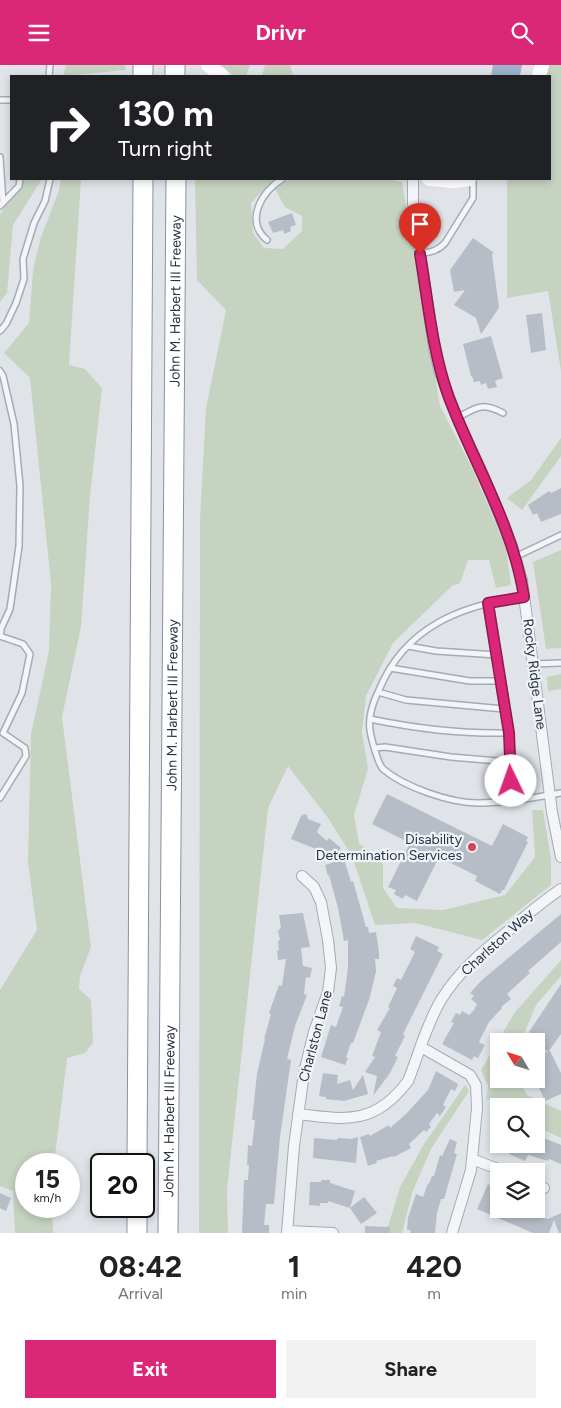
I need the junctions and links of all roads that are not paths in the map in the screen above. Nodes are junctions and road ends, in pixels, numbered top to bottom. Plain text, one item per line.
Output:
1 (208, 65) edge
2 (221, 75) edge
3 (0, 157) edge
4 (20, 180) edge
5 (50, 180) edge
6 (143, 180) edge
7 (176, 180) edge
8 (281, 180) edge
9 (413, 180) edge
10 (442, 180) edge
11 (462, 180) edge
12 (473, 180) edge
13 (1, 204) edge
14 (267, 240) dead end
15 (420, 254) junction
16 (0, 331) edge
17 (0, 371) edge
18 (504, 413) dead end
19 (457, 417) junction
20 (561, 535) edge
21 (515, 557) junction
22 (524, 597) junction
23 (488, 603) junction
24 (0, 634) edge
25 (408, 646) junction
26 (497, 655) junction
27 (561, 663) edge
28 (533, 664) junction
29 (390, 668) junction
30 (500, 681) junction
31 (378, 692) junction
32 (504, 709) junction
33 (370, 719) junction
34 (509, 733) junction
35 (2, 735) edge
36 (375, 748) junction
37 (510, 762) junction
38 (561, 793) edge
39 (550, 795) junction
40 (0, 797) edge
41 (512, 800) junction
42 (561, 857) edge
43 (302, 876) dead end
44 (561, 889) edge
45 (421, 1047) junction
46 (298, 1114) junction
47 (137, 1153) edge
48 (472, 1159) junction
49 (490, 1166) edge
50 (137, 1218) edge
51 (287, 1232) edge
52 (137, 1233) edge
53 (168, 1233) edge
54 (333, 1233) edge
55 (452, 1233) edge

1 - 2 street
3 - 13 lane
4 - 13 lane
5 - 16 lane
6 - 47 highway
7 - 53 highway, John M. Harbert III Freeway
8 - 14 lane
9 - 15 street, Rocky Ridge Lane
10 - 11 street
12 - 15 lane
15 - 19 street, Rocky Ridge Lane
17 - 24 lane
18 - 19 lane
19 - 21 street, Rocky Ridge Lane
20 - 21 lane
21 - 22 street, Rocky Ridge Lane
22 - 23 lane
22 - 28 street, Rocky Ridge Lane
23 - 25 lane
23 - 26 lane
24 - 35 lane
25 - 26 lane
25 - 29 lane
26 - 30 lane
27 - 28 lane
28 - 39 street, Rocky Ridge Lane
29 - 30 lane
29 - 31 lane
30 - 32 lane
31 - 32 lane
31 - 33 lane
32 - 34 lane
33 - 34 lane
33 - 36 lane
34 - 37 lane
35 - 40 lane
36 - 37 lane
36 - 41 lane
37 - 41 lane
38 - 39 lane
39 - 41 lane
39 - 42 street, Rocky Ridge Lane
43 - 46 street, Charlston Lane
44 - 45 street, Charlston Way
45 - 46 street, Charlston Way
45 - 48 street
46 - 51 street, Charlston Lane
48 - 49 street
48 - 55 street
50 - 52 highway
51 - 54 street

